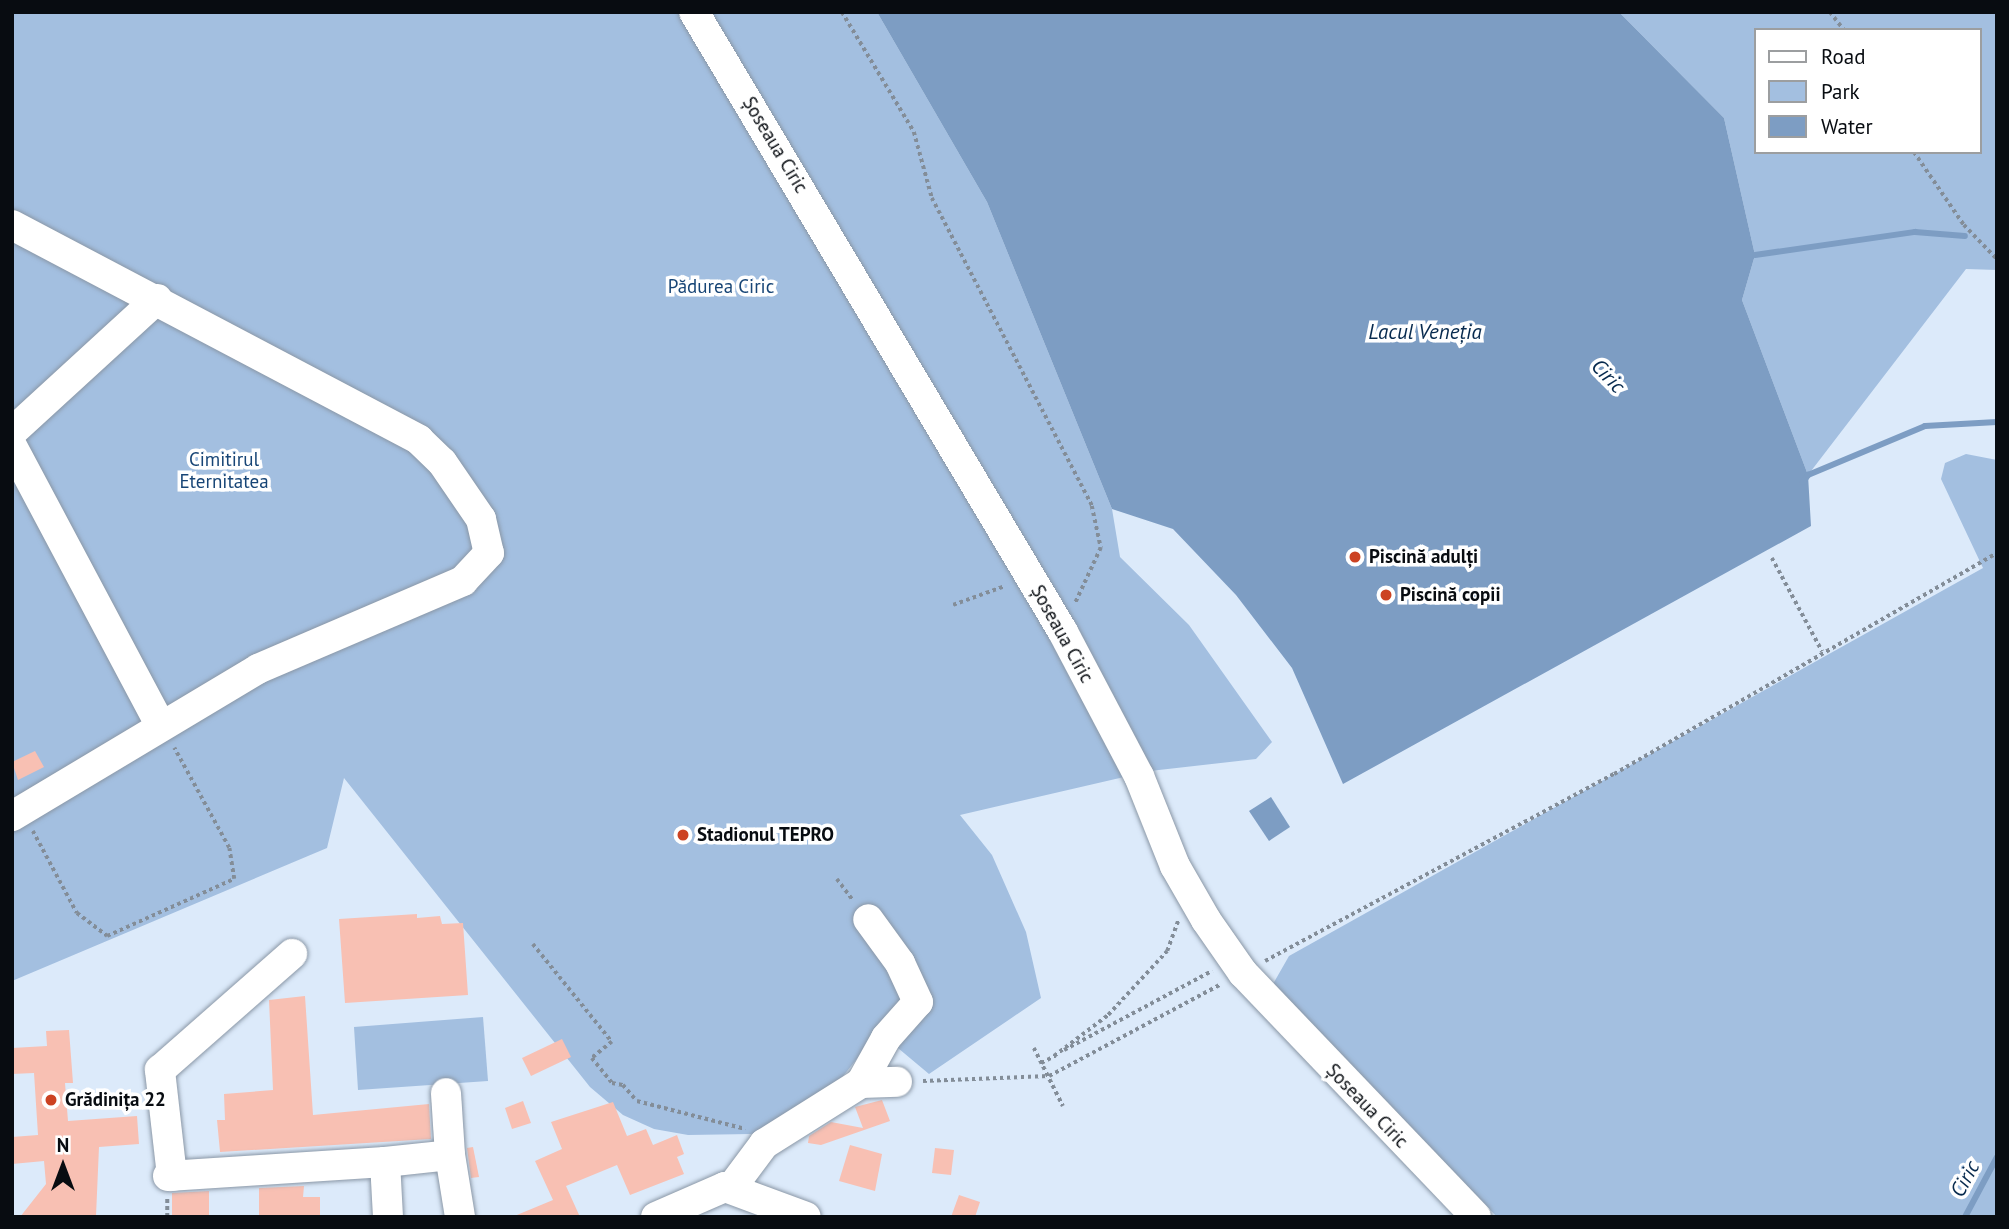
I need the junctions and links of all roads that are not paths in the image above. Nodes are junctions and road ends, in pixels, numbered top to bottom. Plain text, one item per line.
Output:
1 (694, 12) edge
2 (12, 225) edge
3 (157, 299) junction
4 (12, 432) edge
5 (12, 446) edge
6 (160, 724) junction
7 (16, 806) edge
8 (868, 919) dead end
9 (292, 954) dead end
10 (897, 1082) road end
11 (860, 1083) junction
12 (446, 1093) dead end
13 (450, 1155) junction
14 (385, 1162) junction
15 (732, 1188) junction
16 (388, 1217) edge
17 (460, 1217) edge
18 (656, 1217) edge
19 (806, 1217) edge
20 (1476, 1217) edge

1 - 20 street, Șoseaua Ciric
2 - 3 street
3 - 4 street
3 - 6 street
5 - 6 street
6 - 7 street
8 - 11 street
9 - 14 street
10 - 11 street
11 - 15 street
12 - 13 street
13 - 14 street
13 - 17 street
14 - 16 street
15 - 18 street
15 - 19 street

